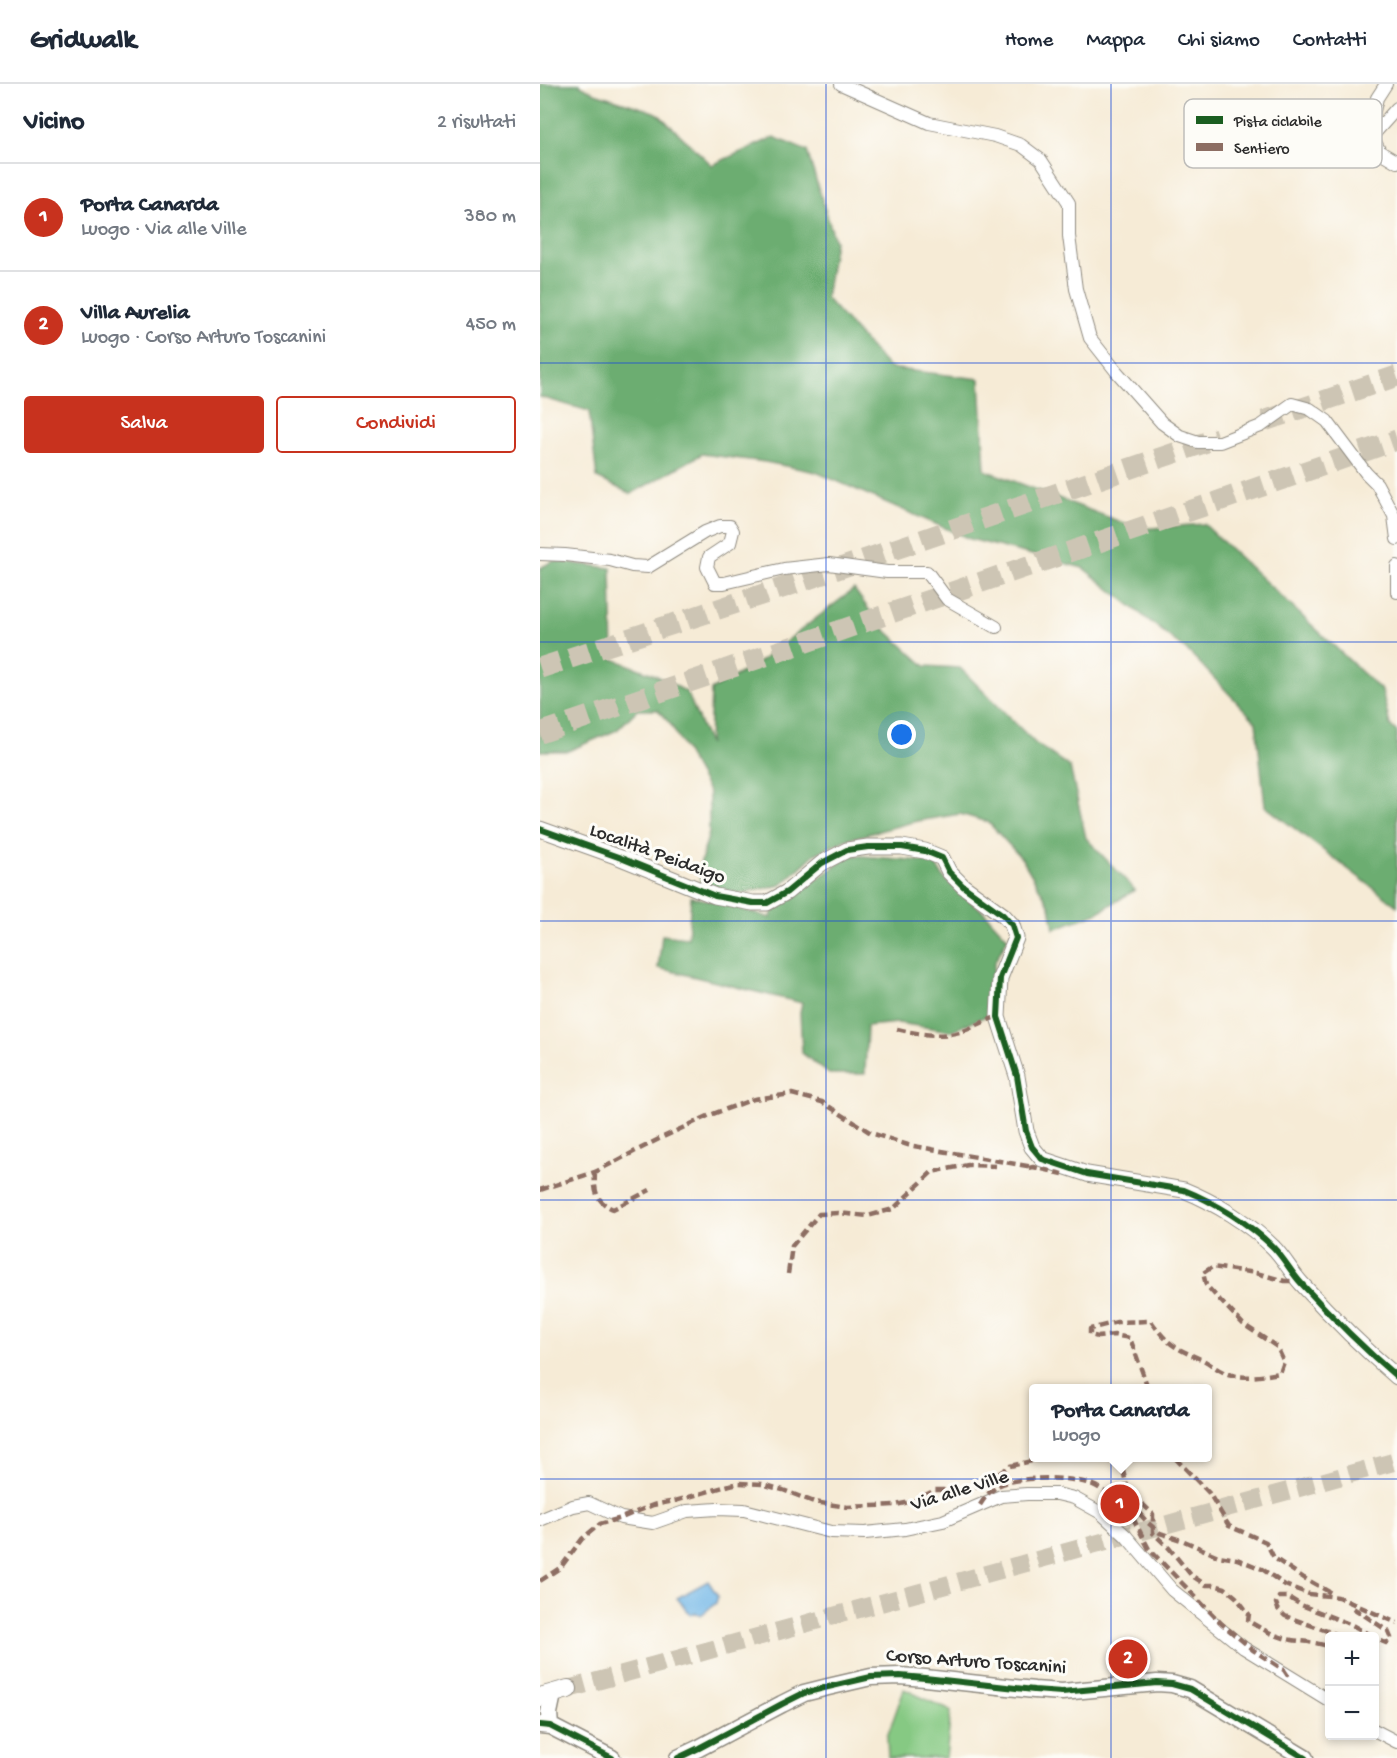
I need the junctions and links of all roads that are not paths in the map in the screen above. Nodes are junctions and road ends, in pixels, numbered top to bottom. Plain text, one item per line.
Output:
1 (841, 84) edge
2 (1386, 84) edge
3 (1377, 99) edge
4 (1397, 108) edge
5 (1382, 125) edge
6 (1382, 153) edge
7 (1397, 162) edge
8 (1397, 539) edge
9 (540, 554) edge
10 (1397, 566) edge
11 (1397, 592) edge
12 (996, 627) dead end
13 (540, 830) edge
14 (1397, 1377) edge
15 (540, 1520) edge
16 (554, 1693) edge
17 (1325, 1699) edge
18 (545, 1726) edge
19 (1379, 1733) edge
20 (1397, 1742) edge
21 (612, 1758) edge
22 (678, 1758) edge
23 (1305, 1758) edge

1 - 8 street
2 - 3 street
4 - 5 street
6 - 7 street
9 - 12 street
10 - 11 street
13 - 14 street, Località Peidaigo
15 - 17 street, Via alle Ville
16 - 18 main road
18 - 21 main road
19 - 20 street
22 - 23 main road, Corso Arturo Toscanini

